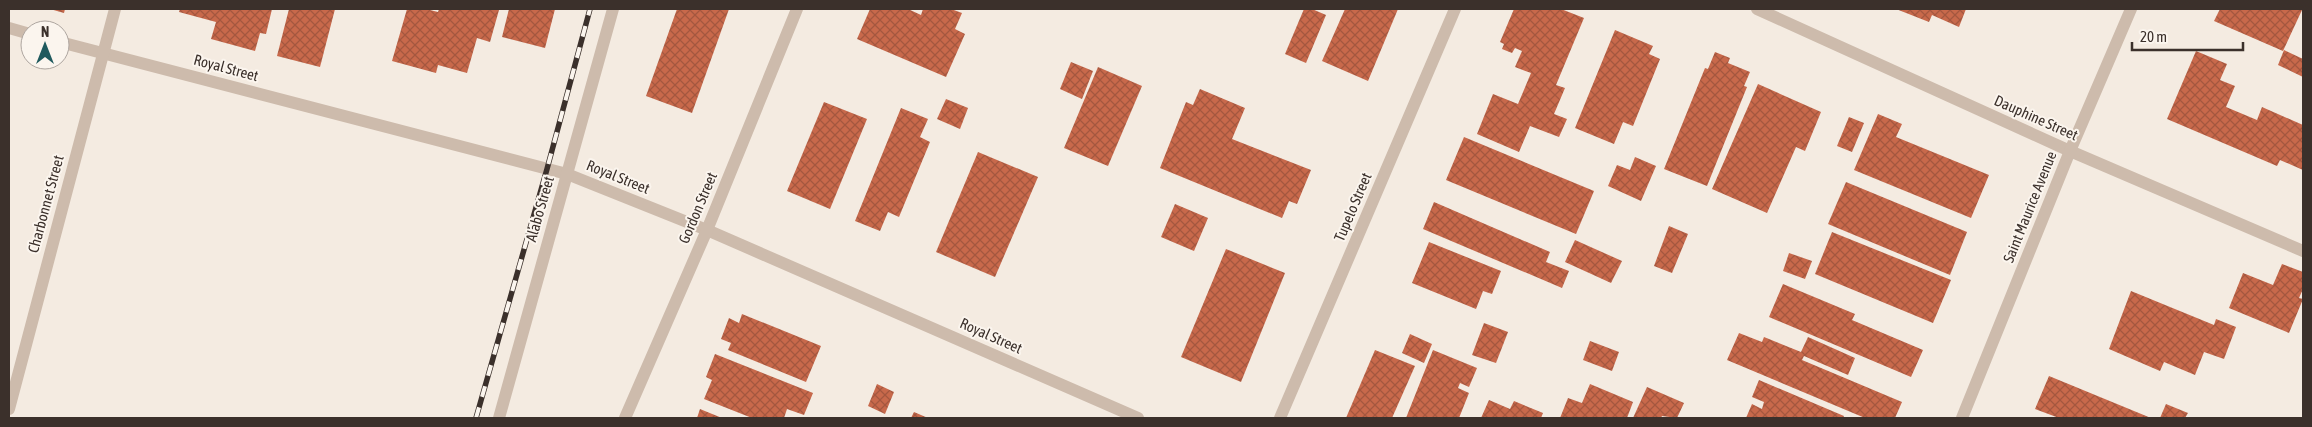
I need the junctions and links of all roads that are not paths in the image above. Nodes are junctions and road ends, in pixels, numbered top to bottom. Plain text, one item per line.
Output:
1 (115, 9) edge
2 (612, 9) edge
3 (797, 9) edge
4 (1455, 9) edge
5 (1757, 9) edge
6 (2131, 9) edge
7 (70, 45) edge
8 (102, 53) junction
9 (2070, 151) junction
10 (567, 174) junction
11 (707, 230) junction
12 (2303, 251) edge
13 (9, 409) edge
14 (499, 418) edge
15 (625, 418) edge
16 (1138, 418) edge
17 (1280, 418) edge
18 (1962, 418) edge

1 - 8 street, Charbonnet Street
2 - 10 street, Alabo Street
3 - 11 street, Gordon Street
4 - 17 street, Tupelo Street
5 - 9 street, Dauphine Street
6 - 9 street, Saint Maurice Avenue
7 - 8 street, Royal Street
8 - 10 street, Royal Street
8 - 13 street, Charbonnet Street
9 - 12 street, Dauphine Street
9 - 18 street, Saint Maurice Avenue
10 - 11 street, Royal Street
10 - 14 street, Alabo Street
11 - 15 street, Gordon Street
11 - 16 street, Royal Street

